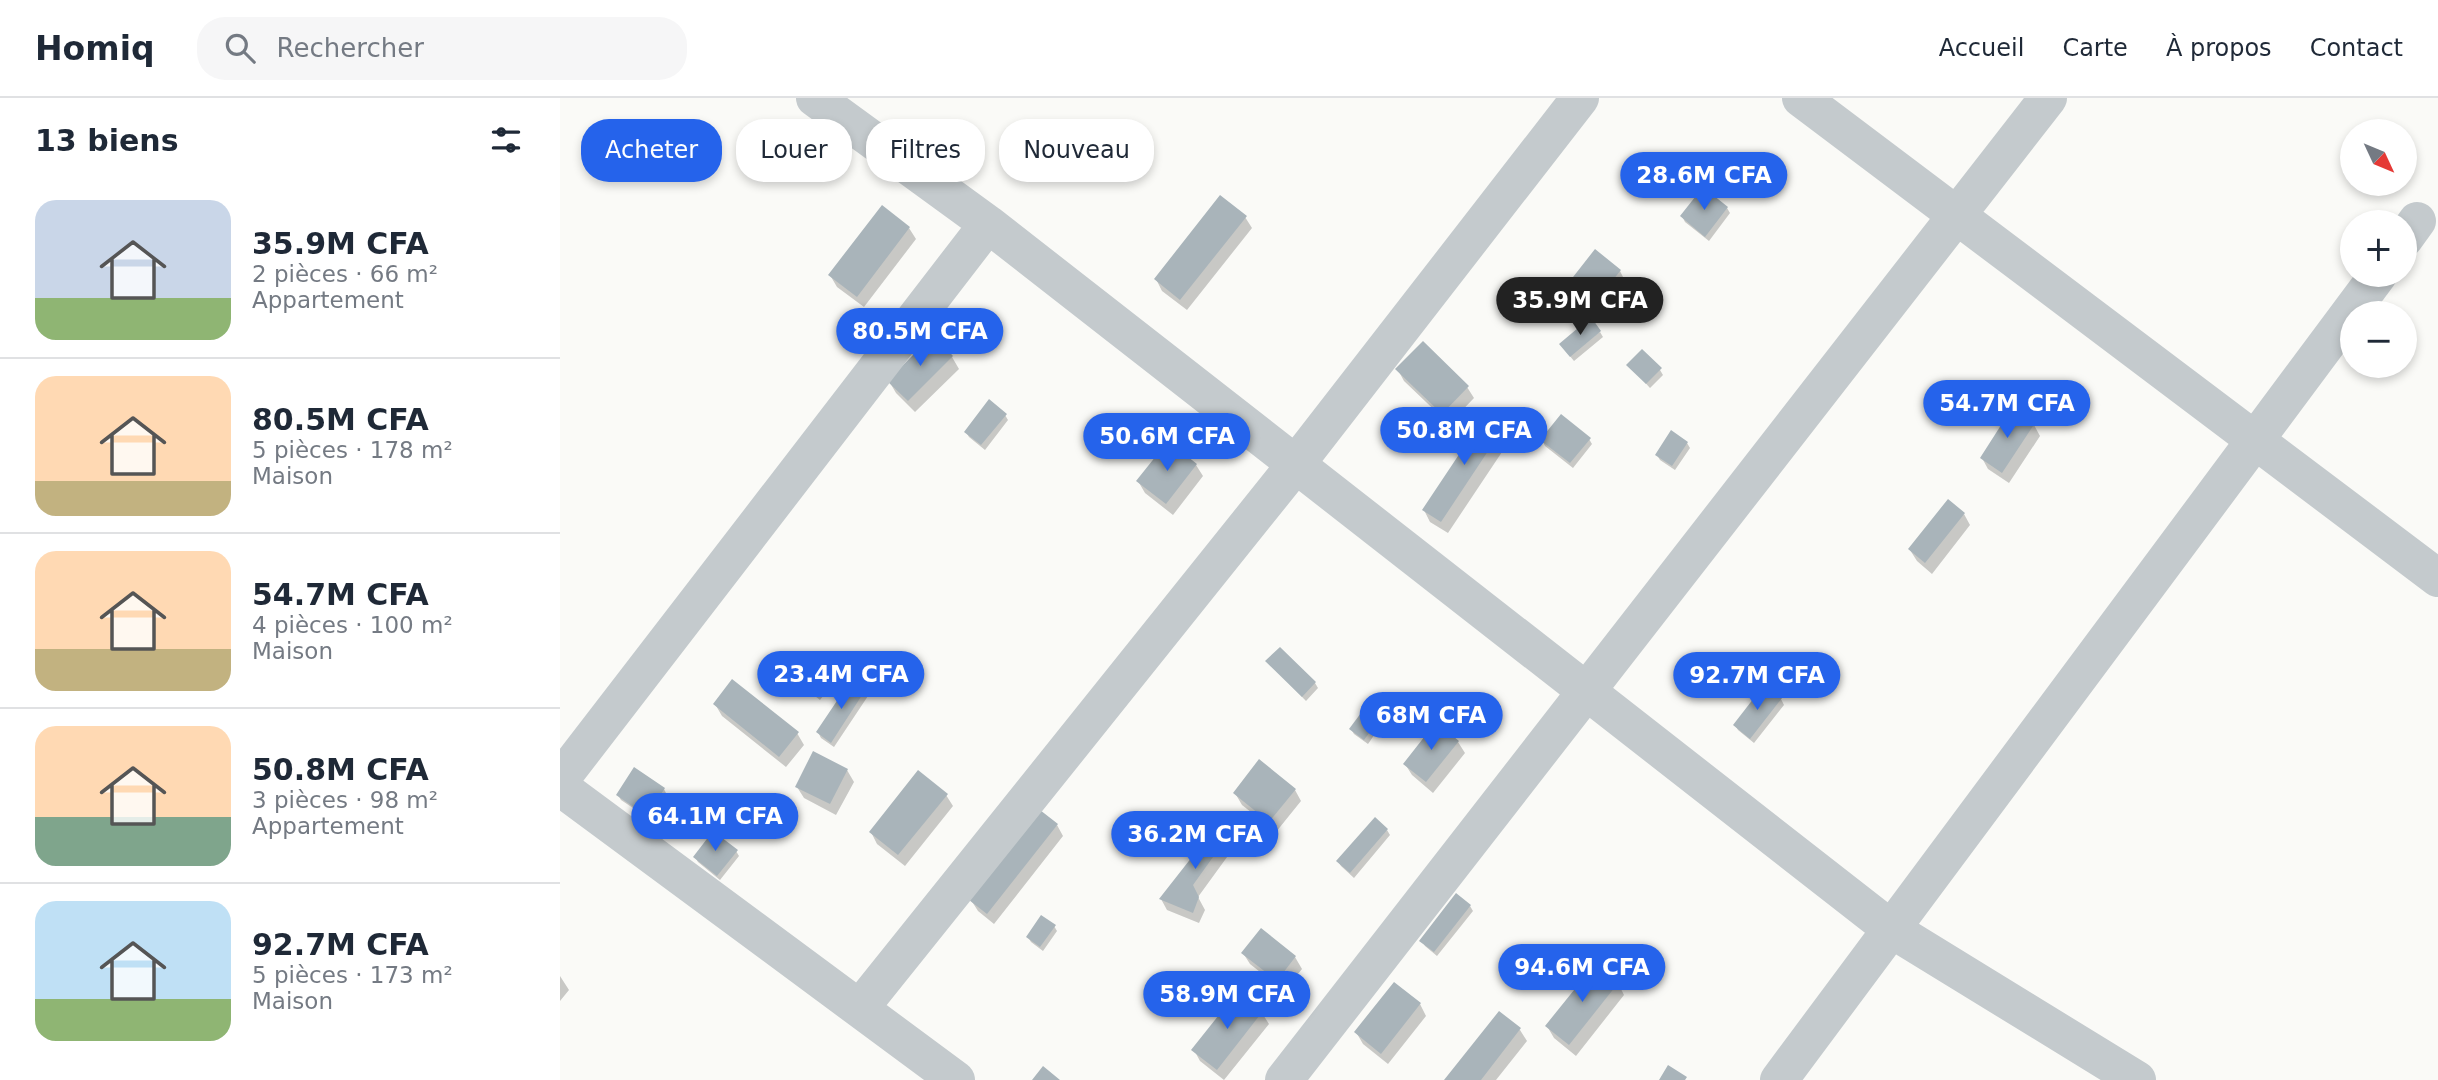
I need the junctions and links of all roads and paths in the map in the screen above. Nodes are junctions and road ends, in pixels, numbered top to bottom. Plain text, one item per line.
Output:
1 (815, 98) edge
2 (1580, 98) edge
3 (1801, 98) edge
4 (2048, 98) edge
5 (1957, 215) junction
6 (988, 224) junction
7 (2369, 287) edge
8 (2255, 440) junction
9 (1296, 464) junction
10 (2438, 578) edge
11 (1586, 691) junction
12 (560, 780) edge
13 (560, 788) edge
14 (1891, 929) junction
15 (860, 1008) junction
16 (956, 1080) edge
17 (1284, 1080) edge
18 (1779, 1080) edge
19 (2137, 1080) edge

1 - 6 street
2 - 9 street
3 - 5 street
4 - 5 street
5 - 8 street
5 - 11 street
6 - 9 street
6 - 12 street
7 - 8 street
8 - 10 street
8 - 14 street
9 - 11 street
9 - 15 street
11 - 14 street
11 - 17 street
13 - 15 street
14 - 18 street
14 - 19 street
15 - 16 street

